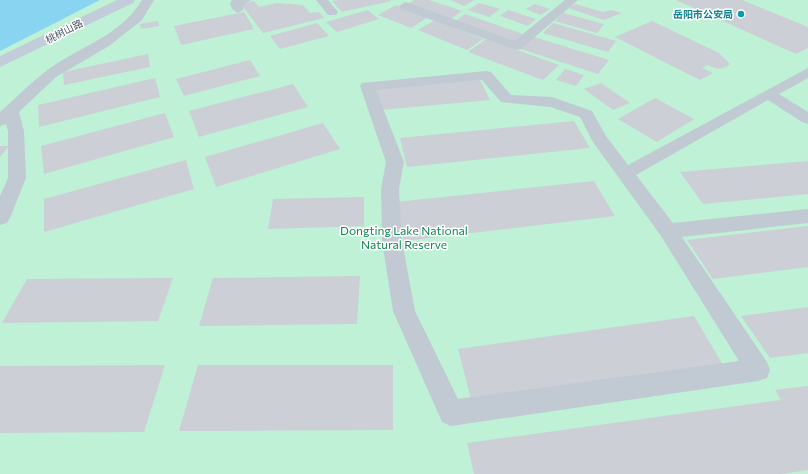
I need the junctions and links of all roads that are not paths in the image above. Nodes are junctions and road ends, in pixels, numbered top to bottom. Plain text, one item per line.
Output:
1 (128, 0) edge
2 (148, 0) edge
3 (322, 0) edge
4 (572, 0) edge
5 (405, 6) dead end
6 (332, 12) dead end
7 (0, 62) edge
8 (808, 72) edge
9 (768, 94) junction
10 (6, 115) edge
11 (808, 119) edge
12 (625, 174) junction
13 (808, 216) edge
14 (0, 217) edge
15 (668, 231) junction

1 - 7 street, 桃树山路
2 - 10 street
3 - 6 street
4 - 5 street
8 - 9 street
9 - 11 street
9 - 12 street
10 - 14 street
12 - 15 street
12 - 15 street
13 - 15 street

